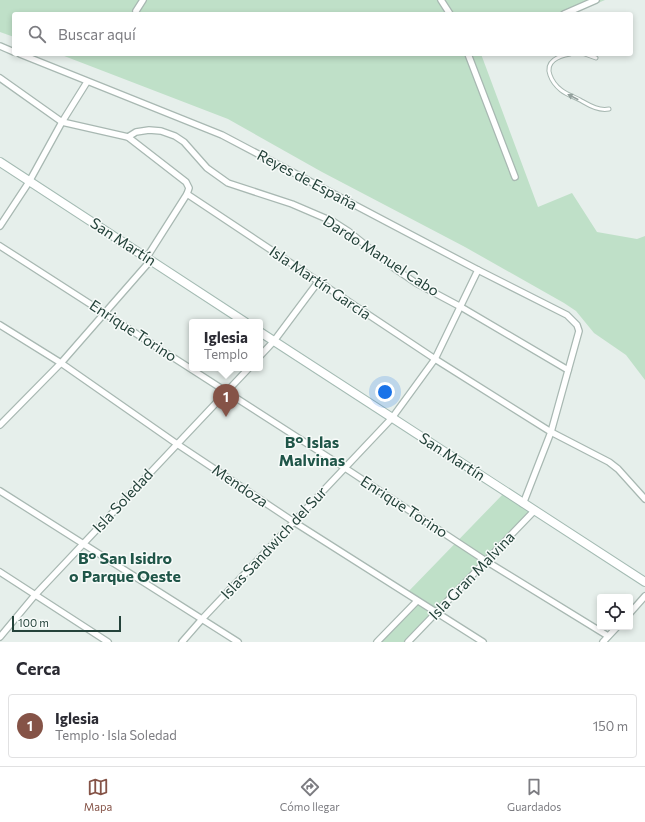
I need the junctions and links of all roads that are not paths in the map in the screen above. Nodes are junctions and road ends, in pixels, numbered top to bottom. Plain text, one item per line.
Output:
1 (143, 0) edge
2 (441, 0) edge
3 (596, 0) edge
4 (136, 11) dead end
5 (449, 12) edge
6 (569, 12) edge
7 (0, 46) edge
8 (12, 51) edge
9 (25, 56) edge
10 (471, 56) edge
11 (564, 56) edge
12 (590, 56) edge
13 (596, 58) dead end
14 (0, 78) edge
15 (87, 82) junction
16 (609, 109) dead end
17 (62, 122) junction
18 (128, 137) junction
19 (0, 162) edge
20 (515, 177) dead end
21 (30, 182) junction
22 (187, 194) junction
23 (0, 226) edge
24 (0, 246) edge
25 (149, 258) junction
26 (478, 270) junction
27 (318, 282) junction
28 (461, 307) junction
29 (105, 312) junction
30 (241, 319) edge
31 (0, 325) edge
32 (263, 334) edge
33 (274, 341) junction
34 (263, 353) edge
35 (435, 360) junction
36 (61, 364) junction
37 (189, 367) edge
38 (568, 370) junction
39 (195, 371) edge
40 (246, 371) edge
41 (227, 392) junction
42 (392, 418) junction
43 (0, 425) edge
44 (551, 432) junction
45 (177, 444) junction
46 (345, 468) junction
47 (0, 491) edge
48 (645, 499) edge
49 (523, 504) junction
50 (535, 510) junction
51 (294, 522) junction
52 (83, 544) junction
53 (486, 561) junction
54 (0, 572) edge
55 (645, 582) edge
56 (35, 595) junction
57 (645, 596) edge
58 (418, 601) junction
59 (633, 609) edge
60 (436, 613) junction
61 (203, 618) junction
62 (614, 630) edge
63 (608, 636) junction
64 (0, 637) edge
65 (108, 642) edge
66 (182, 642) edge
67 (238, 642) edge
68 (377, 642) edge
69 (408, 642) edge
70 (483, 642) edge
71 (603, 642) edge

1 - 4 street
2 - 5 street
3 - 6 street
7 - 8 street
9 - 15 street, Reyes de España
10 - 20 street
16 -> 11 lane
12 - 13 lane
14 - 17 street
15 - 17 street
15 - 26 street, Reyes de España
17 - 18 street
17 - 21 street
18 - 22 street
18 - 28 street, Dardo Manuel Cabo
19 - 21 main road, San Martín
21 - 23 street
21 - 25 main road, San Martín
22 - 25 street
22 - 27 street, Isla Martín García
24 - 29 street, Enrique Torino
25 - 29 street
25 - 30 main road, San Martín
26 - 28 street, Islas Sandwich del Sur
26 - 38 street, Reyes de España
27 - 33 street
27 - 35 street, Isla Martín García
28 - 35 street, Islas Sandwich del Sur
28 - 38 street, Dardo Manuel Cabo
29 - 36 street
29 - 37 street, Enrique Torino
31 - 36 street, Mendoza
32 - 33 main road, San Martín
33 - 34 street
33 - 42 main road, San Martín
35 - 42 street, Islas Sandwich del Sur
35 - 44 street, Isla Martín García
36 - 43 street
36 - 45 street, Mendoza
38 - 44 street
39 - 41 street, Enrique Torino
40 - 41 street, Isla Soledad
41 - 45 street, Isla Soledad
41 - 46 street, Enrique Torino
42 - 46 street, Islas Sandwich del Sur
42 - 49 main road, San Martín
44 - 48 street, Isla Martín García
44 - 49 street
45 - 51 street, Mendoza
45 - 52 street, Isla Soledad
46 - 51 street, Islas Sandwich del Sur
46 - 53 street, Enrique Torino
47 - 52 street
49 - 50 main road, San Martín
50 - 53 street, Isla Gran Malvina
50 - 55 main road, San Martín
51 - 58 street, Mendoza
51 - 61 street, Islas Sandwich del Sur
52 - 56 street, Isla Soledad
52 - 61 street
53 - 60 street, Isla Gran Malvina
53 - 63 street, Enrique Torino
54 - 56 street
56 - 64 street, Isla Soledad
56 - 65 street
57 - 59 street
58 - 60 street, Mendoza
58 - 68 street
60 - 69 street, Isla Gran Malvina
60 - 70 street, Mendoza
61 - 66 street, Islas Sandwich del Sur
61 - 67 street
62 - 63 street
63 - 71 street

